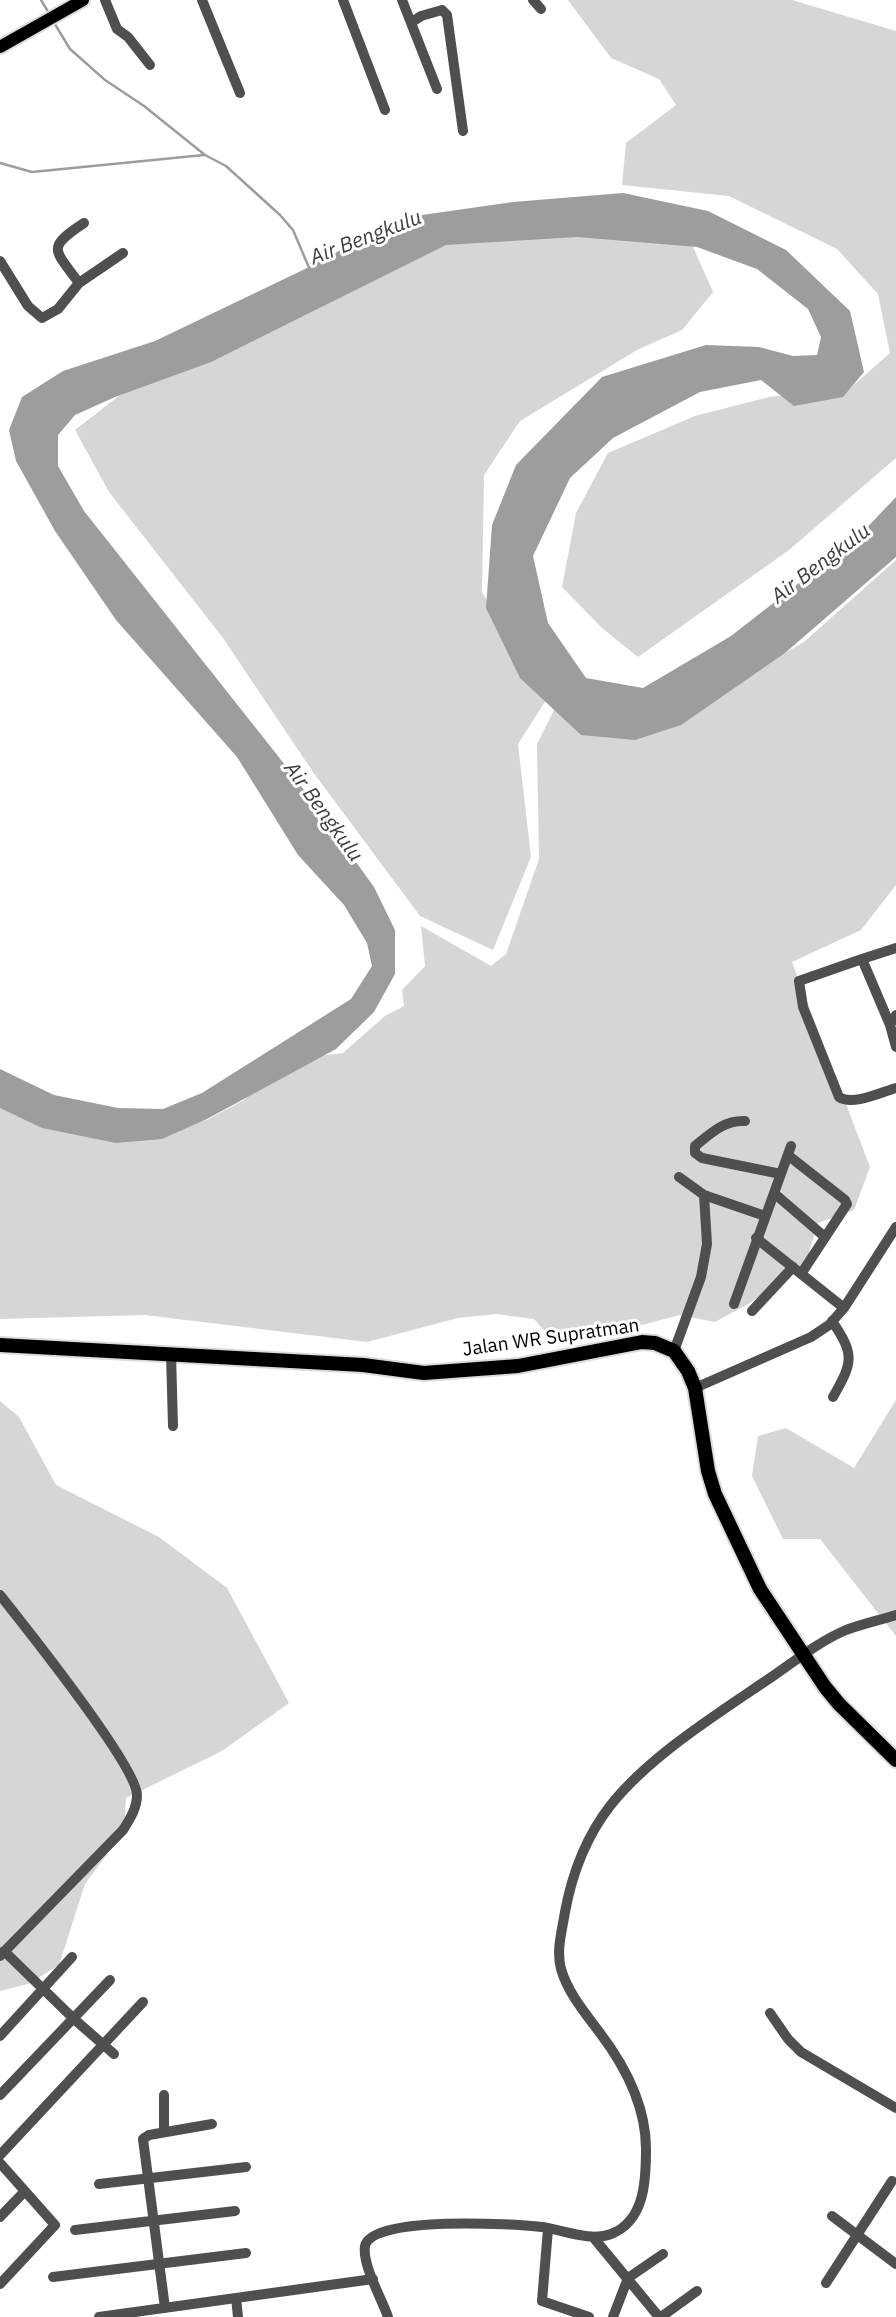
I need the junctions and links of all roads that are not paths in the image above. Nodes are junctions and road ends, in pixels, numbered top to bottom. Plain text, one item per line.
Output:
1 (83, 0) edge
2 (105, 0) edge
3 (202, 0) edge
4 (343, 0) edge
5 (402, 0) edge
6 (533, 0) edge
7 (541, 9) dead end
8 (412, 22) junction
9 (0, 47) edge
10 (150, 65) dead end
11 (437, 89) dead end
12 (240, 93) dead end
13 (385, 110) dead end
14 (463, 131) dead end
15 (84, 223) dead end
16 (123, 253) dead end
17 (0, 261) edge
18 (79, 283) junction
19 (896, 948) edge
20 (862, 959) junction
21 (896, 1014) edge
22 (890, 1025) junction
23 (896, 1047) edge
24 (896, 1088) edge
25 (745, 1121) dead end
26 (782, 1174) junction
27 (679, 1177) dead end
28 (775, 1194) junction
29 (704, 1195) junction
30 (765, 1216) junction
31 (896, 1227) edge
32 (825, 1237) junction
33 (756, 1238) junction
34 (797, 1270) junction
35 (734, 1304) dead end
36 (844, 1308) junction
37 (752, 1311) dead end
38 (832, 1321) junction
39 (0, 1345) edge
40 (674, 1351) junction
41 (171, 1354) junction
42 (695, 1388) junction
43 (833, 1397) dead end
44 (173, 1426) dead end
45 (0, 1595) edge
46 (896, 1615) edge
47 (804, 1655) junction
48 (896, 1760) edge
49 (2, 1954) edge
50 (72, 1957) dead end
51 (110, 1980) dead end
52 (43, 1989) junction
53 (144, 2002) dead end
54 (770, 2013) dead end
55 (74, 2019) junction
56 (0, 2036) edge
57 (104, 2045) junction
58 (114, 2054) dead end
59 (0, 2095) edge
60 (164, 2095) dead end
61 (896, 2108) edge
62 (212, 2123) dead end
63 (164, 2132) junction
64 (0, 2155) edge
65 (0, 2164) edge
66 (246, 2167) dead end
67 (147, 2179) junction
68 (892, 2181) dead end
69 (99, 2184) dead end
70 (25, 2191) junction
71 (235, 2211) dead end
72 (832, 2216) dead end
73 (0, 2217) edge
74 (153, 2221) junction
75 (548, 2228) junction
76 (75, 2230) dead end
77 (857, 2234) junction
78 (593, 2237) junction
79 (246, 2253) dead end
80 (663, 2254) dead end
81 (159, 2264) junction
82 (896, 2264) edge
83 (53, 2277) dead end
84 (628, 2278) junction
85 (373, 2279) junction
86 (826, 2283) dead end
87 (0, 2284) edge
88 (697, 2291) dead end
89 (236, 2298) junction
90 (165, 2308) junction
91 (145, 2314) edge
92 (99, 2317) edge
93 (238, 2317) edge
94 (388, 2317) edge
95 (589, 2317) edge
96 (613, 2317) edge
97 (660, 2317) edge

1 - 9 main road
2 - 10 street
3 - 12 street
4 - 13 street
5 - 8 street
6 - 7 street
8 - 11 street
8 - 14 street
15 - 18 street
16 - 18 street
17 - 18 street
19 - 20 street
20 - 22 street
20 - 24 street
21 - 22 street
22 - 23 street
25 - 26 street
26 - 28 street
26 - 32 street
27 - 29 street
28 - 30 street
28 - 32 street
29 - 30 street
29 - 40 street
30 - 33 street
31 - 36 street
32 - 34 street
33 - 34 street
33 - 35 street
34 - 36 street
34 - 37 street
36 - 38 street
38 - 42 street
38 - 43 street
39 - 41 highway, Jalan WR Supratman
40 - 41 highway, Jalan WR Supratman
40 - 42 highway
41 - 44 street
42 - 47 highway
45 - 49 street
46 - 47 street
47 - 48 highway
47 - 78 street
49 - 52 street
50 - 52 street
51 - 55 street
52 - 55 street
52 - 56 street
53 - 57 street
54 - 61 street
55 - 57 street
55 - 59 street
57 - 58 street
57 - 64 street
60 - 63 street
62 - 63 street
63 - 67 street
65 - 70 street
66 - 67 street
67 - 69 street
67 - 74 street
68 - 77 street
70 - 73 street
70 - 87 street
71 - 74 street
72 - 77 street
74 - 76 street
74 - 81 street
75 - 78 street
75 - 85 street
75 - 95 street
77 - 82 street
77 - 86 street
78 - 84 street
79 - 81 street
80 - 84 street
81 - 83 street
81 - 90 street
84 - 96 street
84 - 97 street
85 - 89 street
85 - 94 street
88 - 97 street
89 - 90 street
89 - 93 street
90 - 91 street
91 - 92 street

